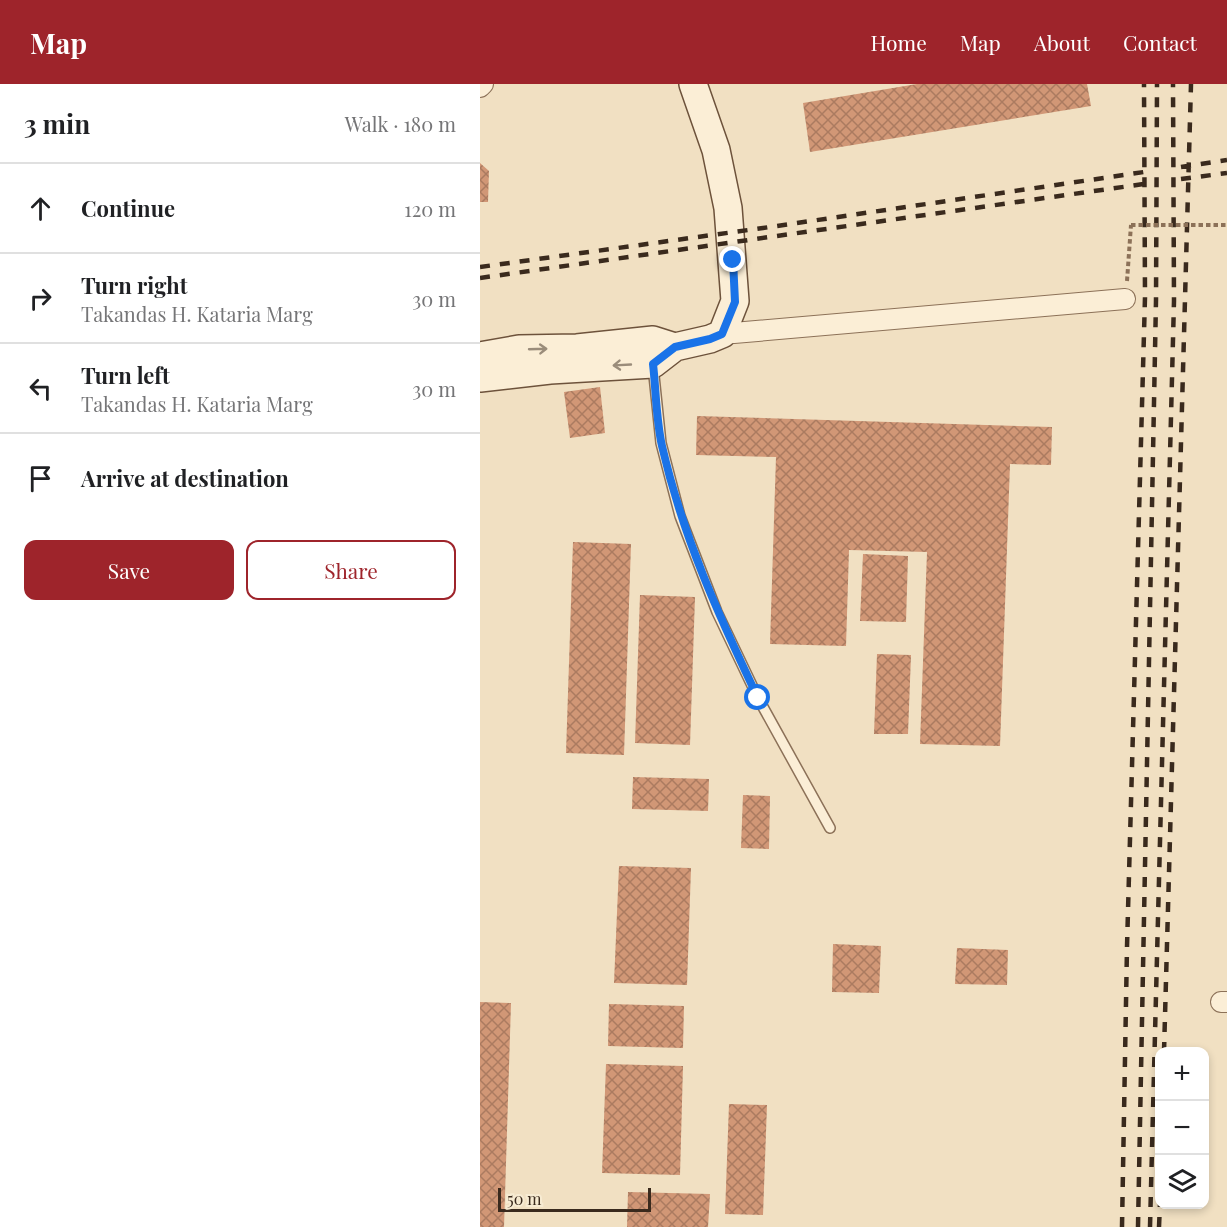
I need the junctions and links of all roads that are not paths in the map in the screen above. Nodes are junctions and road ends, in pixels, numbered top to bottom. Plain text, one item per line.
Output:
1 (693, 84) edge
2 (1125, 299) road end
3 (722, 334) junction
4 (675, 347) junction
5 (480, 356) edge
6 (577, 358) junction
7 (653, 364) junction
8 (480, 378) edge
9 (830, 828) dead end

1 - 3 main road
2 - 3 street
3 - 4 main road
4 - 6 main road
4 - 7 main road
5 -> 6 main road
7 -> 6 main road
6 - 8 main road
7 - 9 lane

